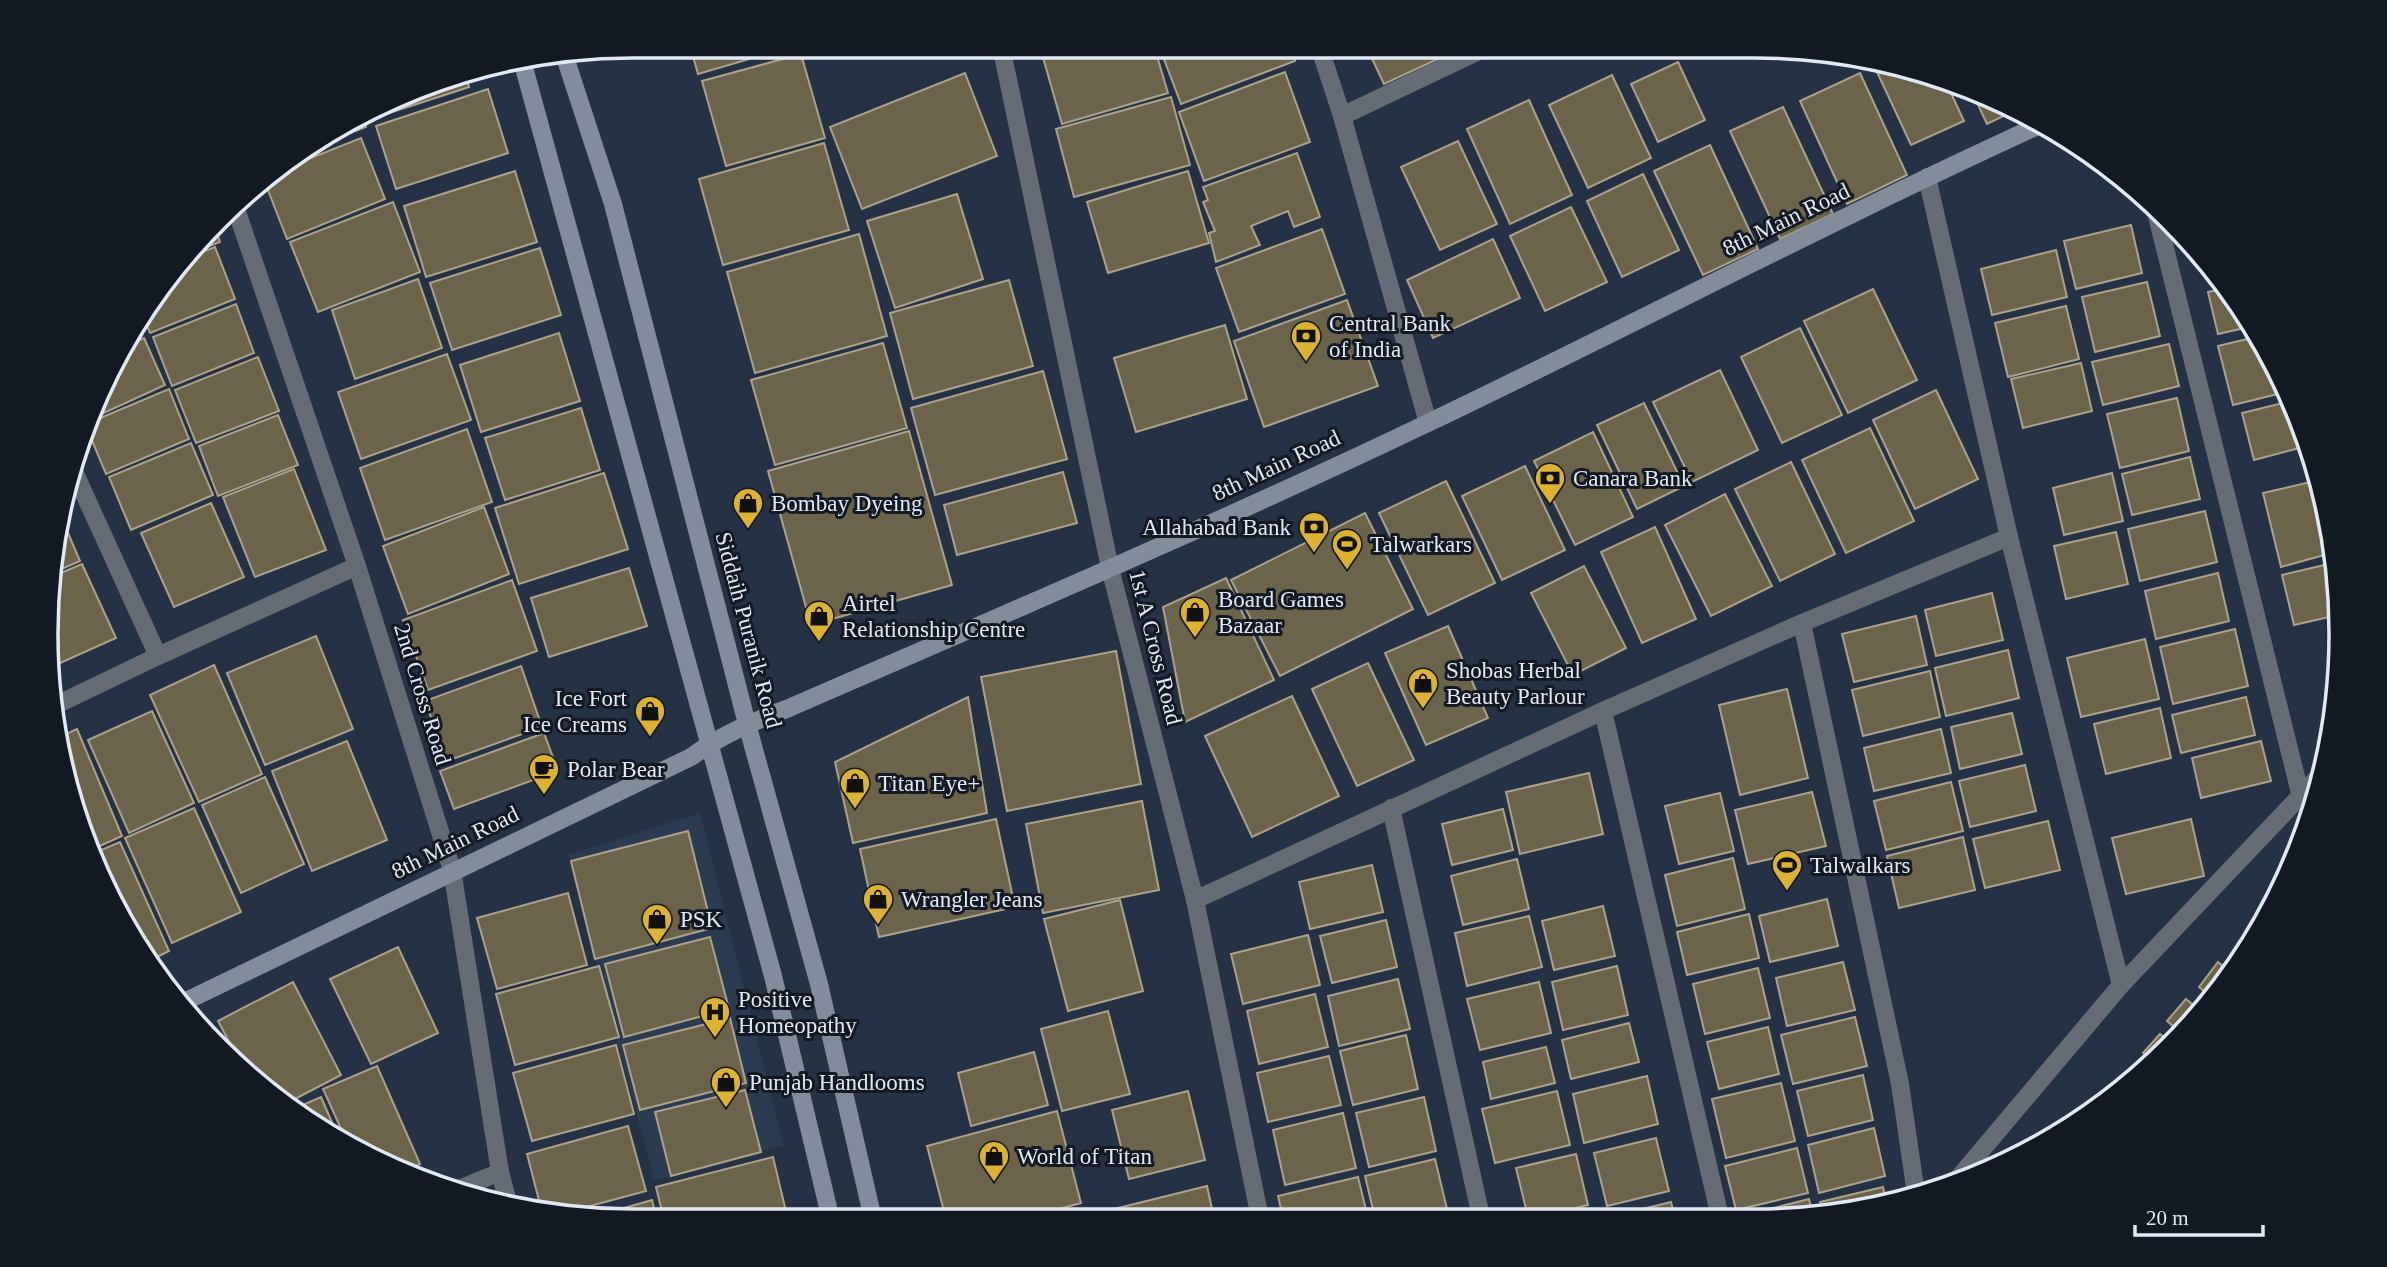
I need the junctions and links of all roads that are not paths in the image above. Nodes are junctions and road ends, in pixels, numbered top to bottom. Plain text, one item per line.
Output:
1 (1004, 58) edge
2 (1323, 58) edge
3 (1464, 58) edge
4 (567, 62) edge
5 (524, 68) edge
6 (1342, 116) junction
7 (2031, 129) edge
8 (1927, 177) junction
9 (238, 215) edge
10 (2159, 224) edge
11 (1428, 423) junction
12 (78, 480) edge
13 (2008, 537) junction
14 (357, 566) junction
15 (1110, 568) junction
16 (1802, 623) junction
17 (158, 656) junction
18 (62, 702) edge
19 (1603, 711) junction
20 (747, 724) junction
21 (708, 745) junction
22 (2308, 789) edge
23 (2301, 797) junction
24 (1391, 808) junction
25 (452, 870) junction
26 (1195, 900) junction
27 (2121, 985) junction
28 (190, 999) edge
29 (1967, 1168) edge
30 (500, 1172) junction
31 (468, 1185) edge
32 (1915, 1186) edge
33 (506, 1195) edge
34 (828, 1209) edge
35 (871, 1209) edge
36 (1258, 1209) edge
37 (1479, 1209) edge
38 (1718, 1209) edge

1 - 15 street, 1st A Cross Road
2 - 6 street
3 - 6 street
4 - 20 main road, Siddaih Puranik Road
5 - 21 main road
6 - 11 street
7 - 8 main road, 8th Main Road
8 - 11 main road, 8th Main Road
8 - 13 street
9 - 14 street, 2nd Cross Road
10 - 23 street
11 - 15 main road, 8th Main Road
12 - 17 street
13 - 16 street
13 - 27 street
14 - 17 street
14 - 25 street, 2nd Cross Road
15 - 20 main road, 8th Main Road
15 - 26 street, 1st A Cross Road
16 - 19 street
16 - 32 street
17 - 18 street
19 - 24 street
19 - 38 street
20 - 21 main road, 8th Main Road
20 - 35 main road, Siddaih Puranik Road
21 - 25 main road, 8th Main Road
21 - 34 main road
22 - 23 street
23 - 27 street
24 - 26 street
24 - 37 street
25 - 28 main road, 8th Main Road
25 - 30 street, 2nd Cross Road
26 - 36 street, 1st A Cross Road
27 - 29 street
30 - 31 street
30 - 33 street, 2nd Cross Road

